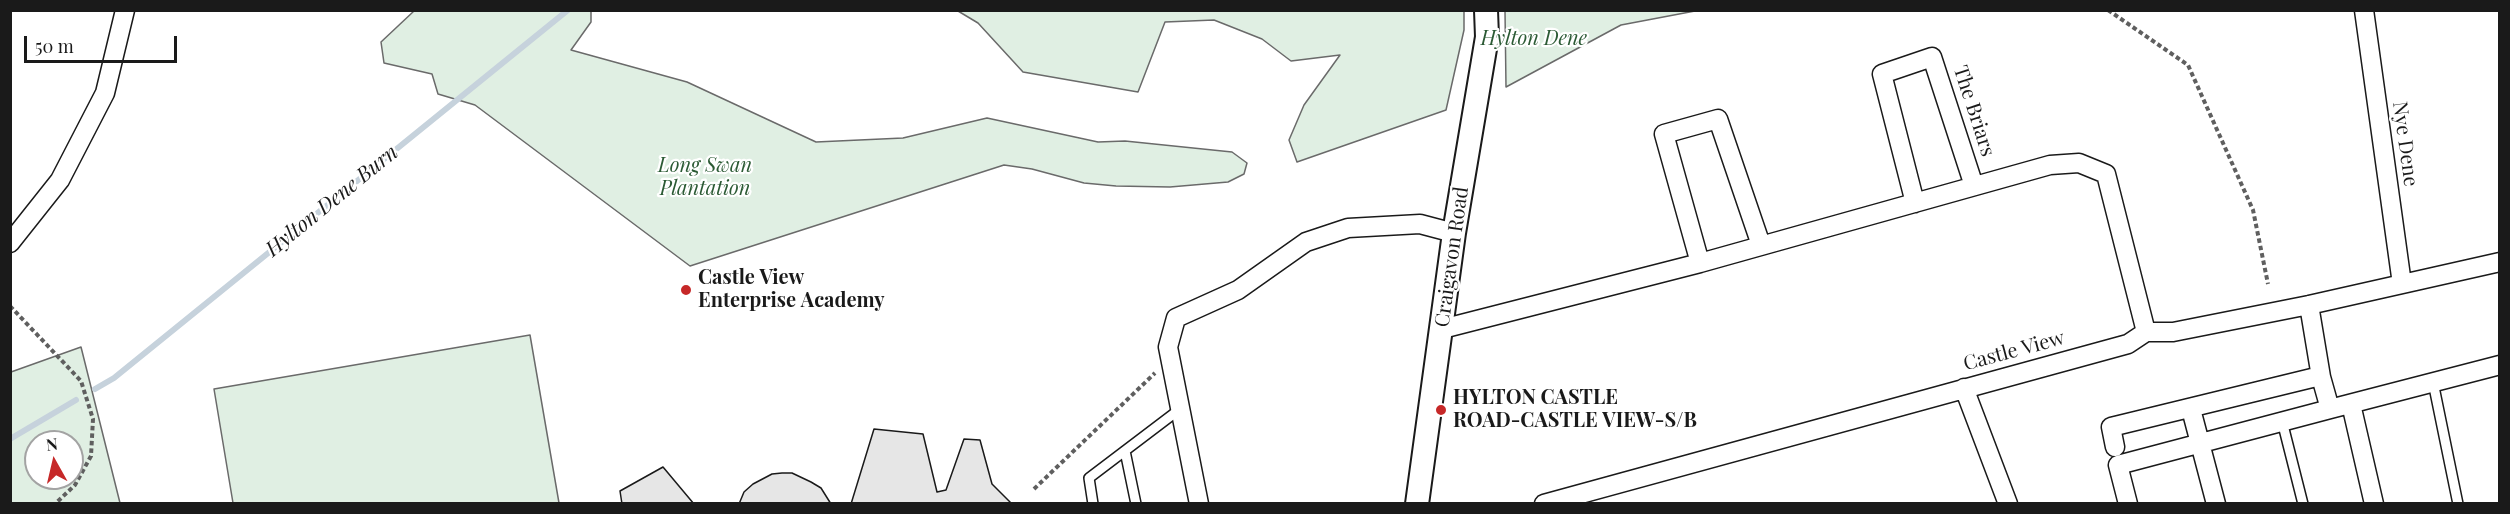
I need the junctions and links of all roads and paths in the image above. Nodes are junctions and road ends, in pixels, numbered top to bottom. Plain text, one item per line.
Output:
1 (125, 10) edge
2 (1486, 10) edge
3 (2108, 10) edge
4 (2364, 10) edge
5 (1974, 186) junction
6 (1915, 203) junction
7 (1454, 233) junction
8 (10, 243) edge
9 (1761, 246) junction
10 (2499, 262) edge
11 (1700, 263) junction
12 (2268, 284) dead end
13 (2402, 284) junction
14 (2309, 305) junction
15 (10, 306) edge
16 (1442, 329) junction
17 (2146, 332) junction
18 (1170, 358) junction
19 (2499, 365) edge
20 (2312, 378) dead end
21 (2433, 382) junction
22 (1964, 388) junction
23 (2351, 404) junction
24 (1180, 409) junction
25 (2191, 409) junction
26 (2330, 409) junction
27 (2282, 421) junction
28 (2200, 442) junction
29 (2115, 447) dead end
30 (1125, 451) junction
31 (1034, 489) dead end
32 (55, 504) edge
33 (1093, 504) edge
34 (1136, 504) edge
35 (1199, 504) edge
36 (1417, 504) edge
37 (1544, 504) edge
38 (2008, 504) edge
39 (2128, 504) edge
40 (2216, 504) edge
41 (2302, 504) edge
42 (2374, 504) edge
43 (2458, 504) edge

1 - 8 street
2 - 7 street, Craigavon Road
3 - 12 path
4 - 13 street, Nye Dene
5 - 6 street, The Briars
5 - 6 street, The Briars
5 - 17 street, The Briars
6 - 9 street, The Briars
7 - 16 street, Craigavon Road
7 - 18 street
9 - 11 street, The Briars
9 - 11 street
10 - 13 street, Castle View
11 - 16 street, The Briars
13 - 14 street, Castle View
14 - 17 street, Castle View
14 - 26 street
15 - 32 path
16 - 36 street, Craigavon Road
17 - 22 street, Castle View
18 - 24 street
18 - 31 path
19 - 21 street
20 - 25 street
21 - 23 street
21 - 43 lane
22 - 37 street, Castle View
22 - 38 street
23 - 26 street
23 - 42 street
24 - 30 lane
24 - 35 street
25 - 28 street
25 - 29 street
26 - 27 street
27 - 28 street
27 - 41 lane
28 - 39 street
28 - 40 street
30 - 33 lane
30 - 34 lane

